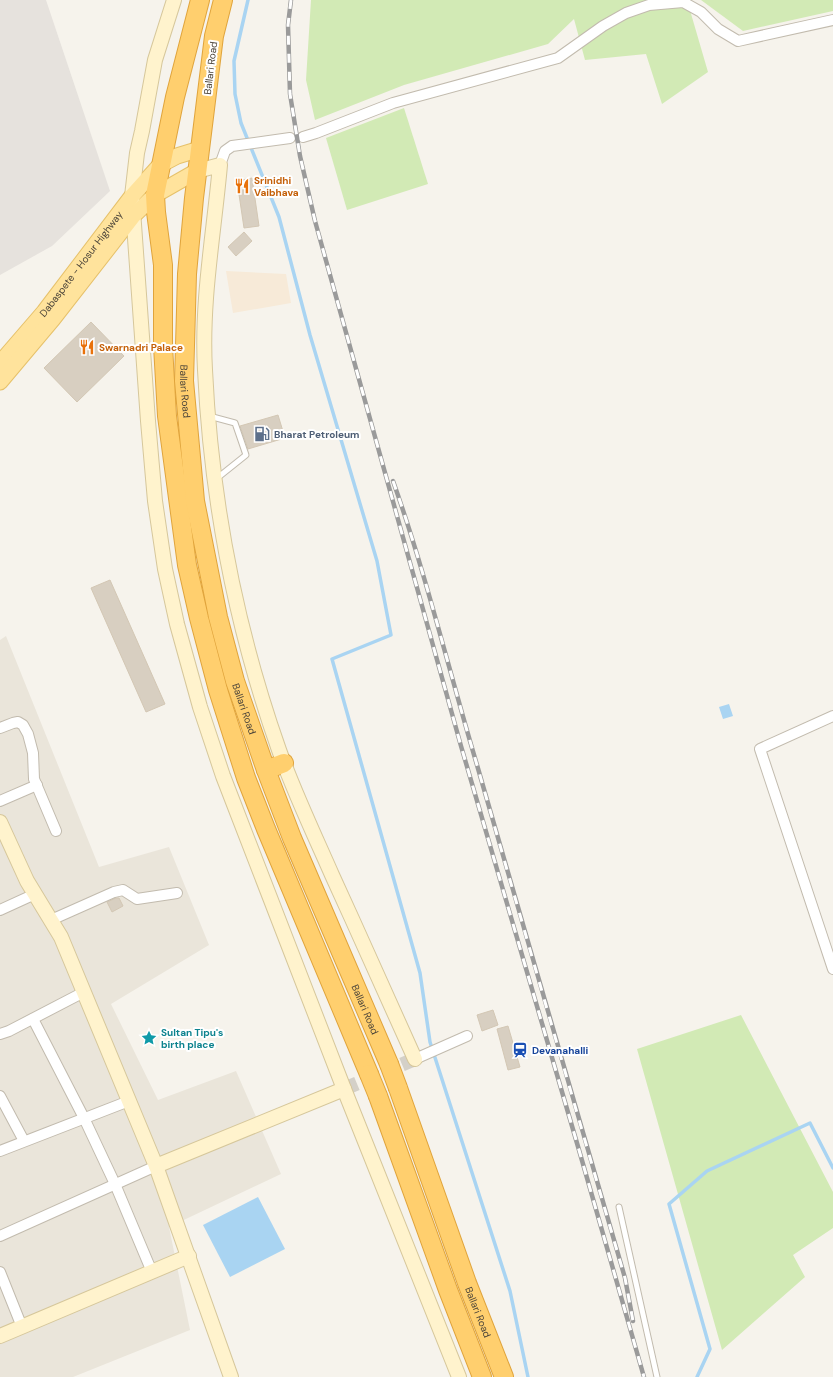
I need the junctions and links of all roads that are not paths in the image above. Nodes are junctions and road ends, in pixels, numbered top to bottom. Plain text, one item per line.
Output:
1 (174, 0) edge
2 (200, 0) edge
3 (223, 0) edge
4 (833, 20) edge
5 (303, 137) dead end
6 (290, 138) dead end
7 (200, 149) junction
8 (160, 165) junction
9 (220, 165) junction
10 (197, 171) junction
11 (155, 195) junction
12 (132, 196) junction
13 (134, 215) junction
14 (0, 363) edge
15 (0, 382) edge
16 (208, 416) junction
17 (215, 480) junction
18 (833, 716) edge
19 (0, 728) edge
20 (284, 763) junction
21 (266, 770) junction
22 (37, 785) junction
23 (0, 801) edge
24 (2, 831) edge
25 (56, 831) dead end
26 (178, 893) dead end
27 (35, 894) junction
28 (0, 910) edge
29 (51, 920) junction
30 (833, 969) edge
31 (84, 992) junction
32 (33, 1019) junction
33 (0, 1034) edge
34 (467, 1036) dead end
35 (415, 1059) joint
36 (344, 1089) junction
37 (0, 1096) edge
38 (129, 1101) junction
39 (84, 1118) junction
40 (24, 1141) junction
41 (0, 1151) edge
42 (156, 1166) junction
43 (115, 1184) junction
44 (619, 1207) dead end
45 (0, 1236) edge
46 (189, 1256) junction
47 (0, 1272) edge
48 (152, 1272) junction
49 (22, 1327) junction
50 (0, 1336) edge
51 (231, 1377) edge
52 (459, 1377) edge
53 (482, 1377) edge
54 (504, 1377) edge
55 (657, 1377) edge

1 - 12 street
2 - 8 highway
3 - 7 highway, Ballari Road
4 - 5 street
6 - 9 street
7 - 8 main road
7 - 10 highway, Ballari Road
8 - 11 highway, Ballari Road
8 - 12 main road, Dabaspete - Hosur Highway
9 - 10 street
9 - 16 street
10 - 11 main road, Dabaspete - Hosur Highway
10 - 21 highway, Ballari Road
11 - 13 main road, Dabaspete - Hosur Highway
11 - 53 highway, Ballari Road, bridge
12 - 13 street
12 - 14 main road, Dabaspete - Hosur Highway
13 - 15 main road, Dabaspete - Hosur Highway
13 - 36 street
16 - 17 street
16 - 17 lane
17 - 20 street
18 - 30 street
19 - 22 street
20 - 21 highway
20 - 35 street
21 - 54 highway, Ballari Road, bridge
22 - 23 street
22 - 25 street
24 - 27 street
26 - 29 street
27 - 28 street
27 - 29 street
29 - 31 street
31 - 32 street
31 - 38 street
32 - 33 street
32 - 39 street
34 - 35 street
36 - 42 street
36 - 52 street
37 - 40 street
38 - 39 street
38 - 42 street
39 - 40 street
39 - 43 street
40 - 41 street
42 - 43 street
42 - 46 street
43 - 45 street
43 - 48 street
44 - 55 lane
46 - 48 street
46 - 51 street
47 - 49 street
48 - 49 street
49 - 50 street

